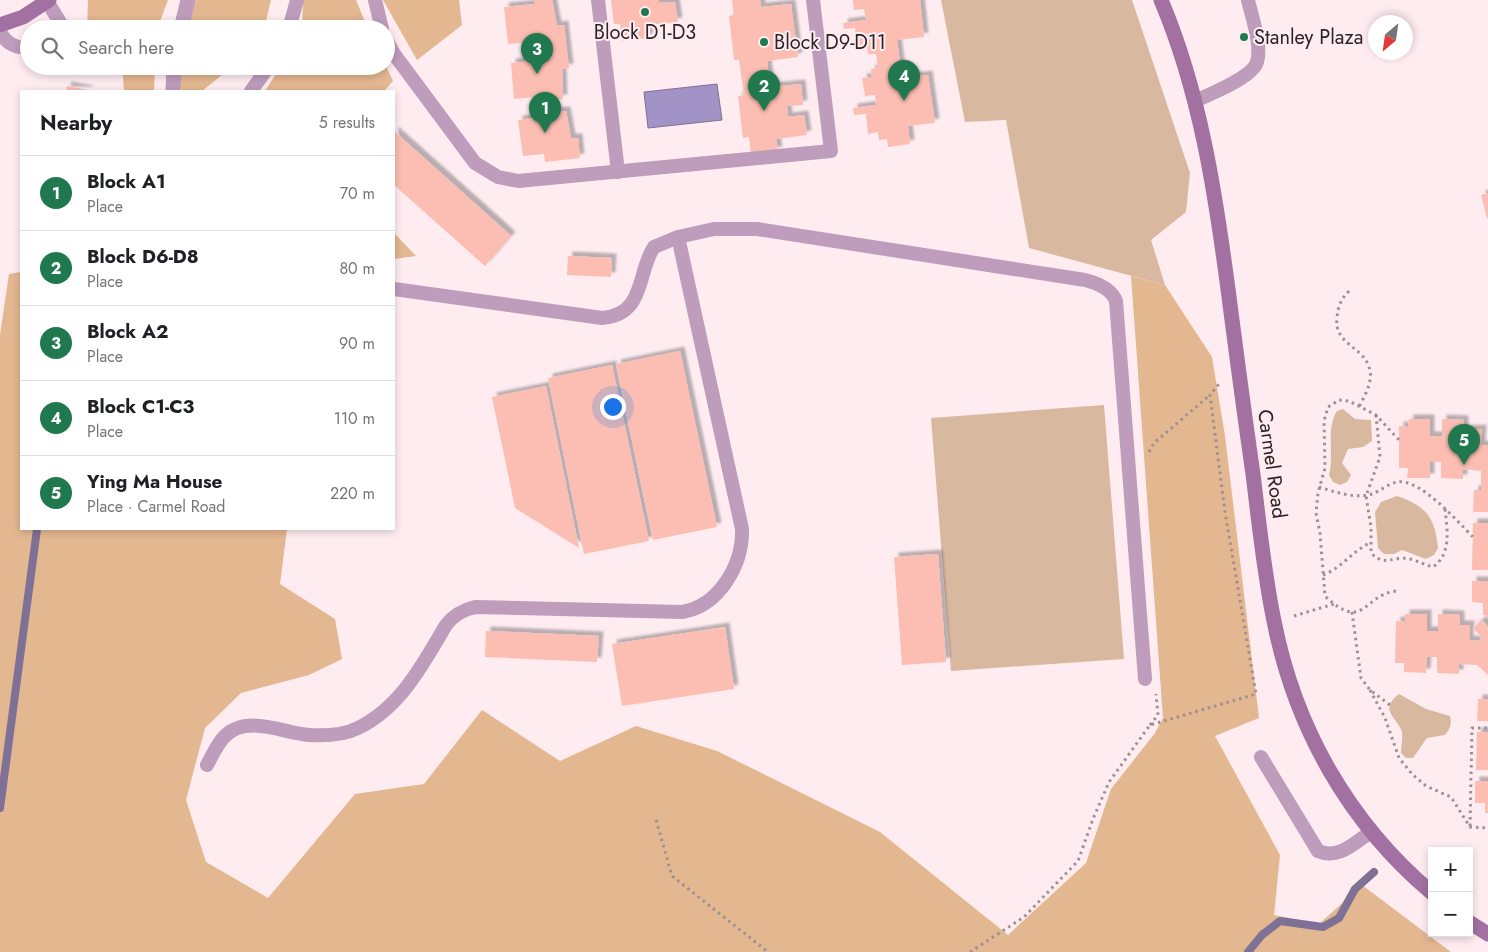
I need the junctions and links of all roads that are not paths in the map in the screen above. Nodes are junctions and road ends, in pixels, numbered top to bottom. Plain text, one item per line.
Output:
1 (48, 0) edge
2 (188, 0) edge
3 (297, 0) edge
4 (375, 0) edge
5 (598, 0) edge
6 (813, 0) edge
7 (1161, 0) edge
8 (1248, 0) edge
9 (59, 20) edge
10 (184, 20) edge
11 (291, 20) edge
12 (380, 20) edge
13 (0, 25) edge
14 (0, 32) edge
15 (20, 49) edge
16 (395, 55) edge
17 (174, 75) edge
18 (263, 75) edge
19 (173, 90) edge
20 (252, 90) edge
21 (1195, 101) junction
22 (618, 172) junction
23 (678, 237) junction
24 (395, 289) edge
25 (1145, 679) dead end
26 (1261, 757) dead end
27 (207, 765) dead end
28 (1370, 832) junction
29 (1431, 892) edge
30 (1473, 925) edge
31 (1488, 934) edge

1 - 9 lane
1 - 13 street
2 - 10 street
3 - 11 lane
4 - 12 lane
5 - 22 lane
6 - 22 lane
7 - 21 street, Carmel Road
8 - 21 lane
14 - 15 lane
16 - 22 lane
17 - 19 street
18 - 20 lane
21 - 28 street, Carmel Road
23 - 24 lane
23 - 25 lane
23 - 27 lane
26 - 28 lane
28 - 29 street, Carmel Road
30 - 31 street

